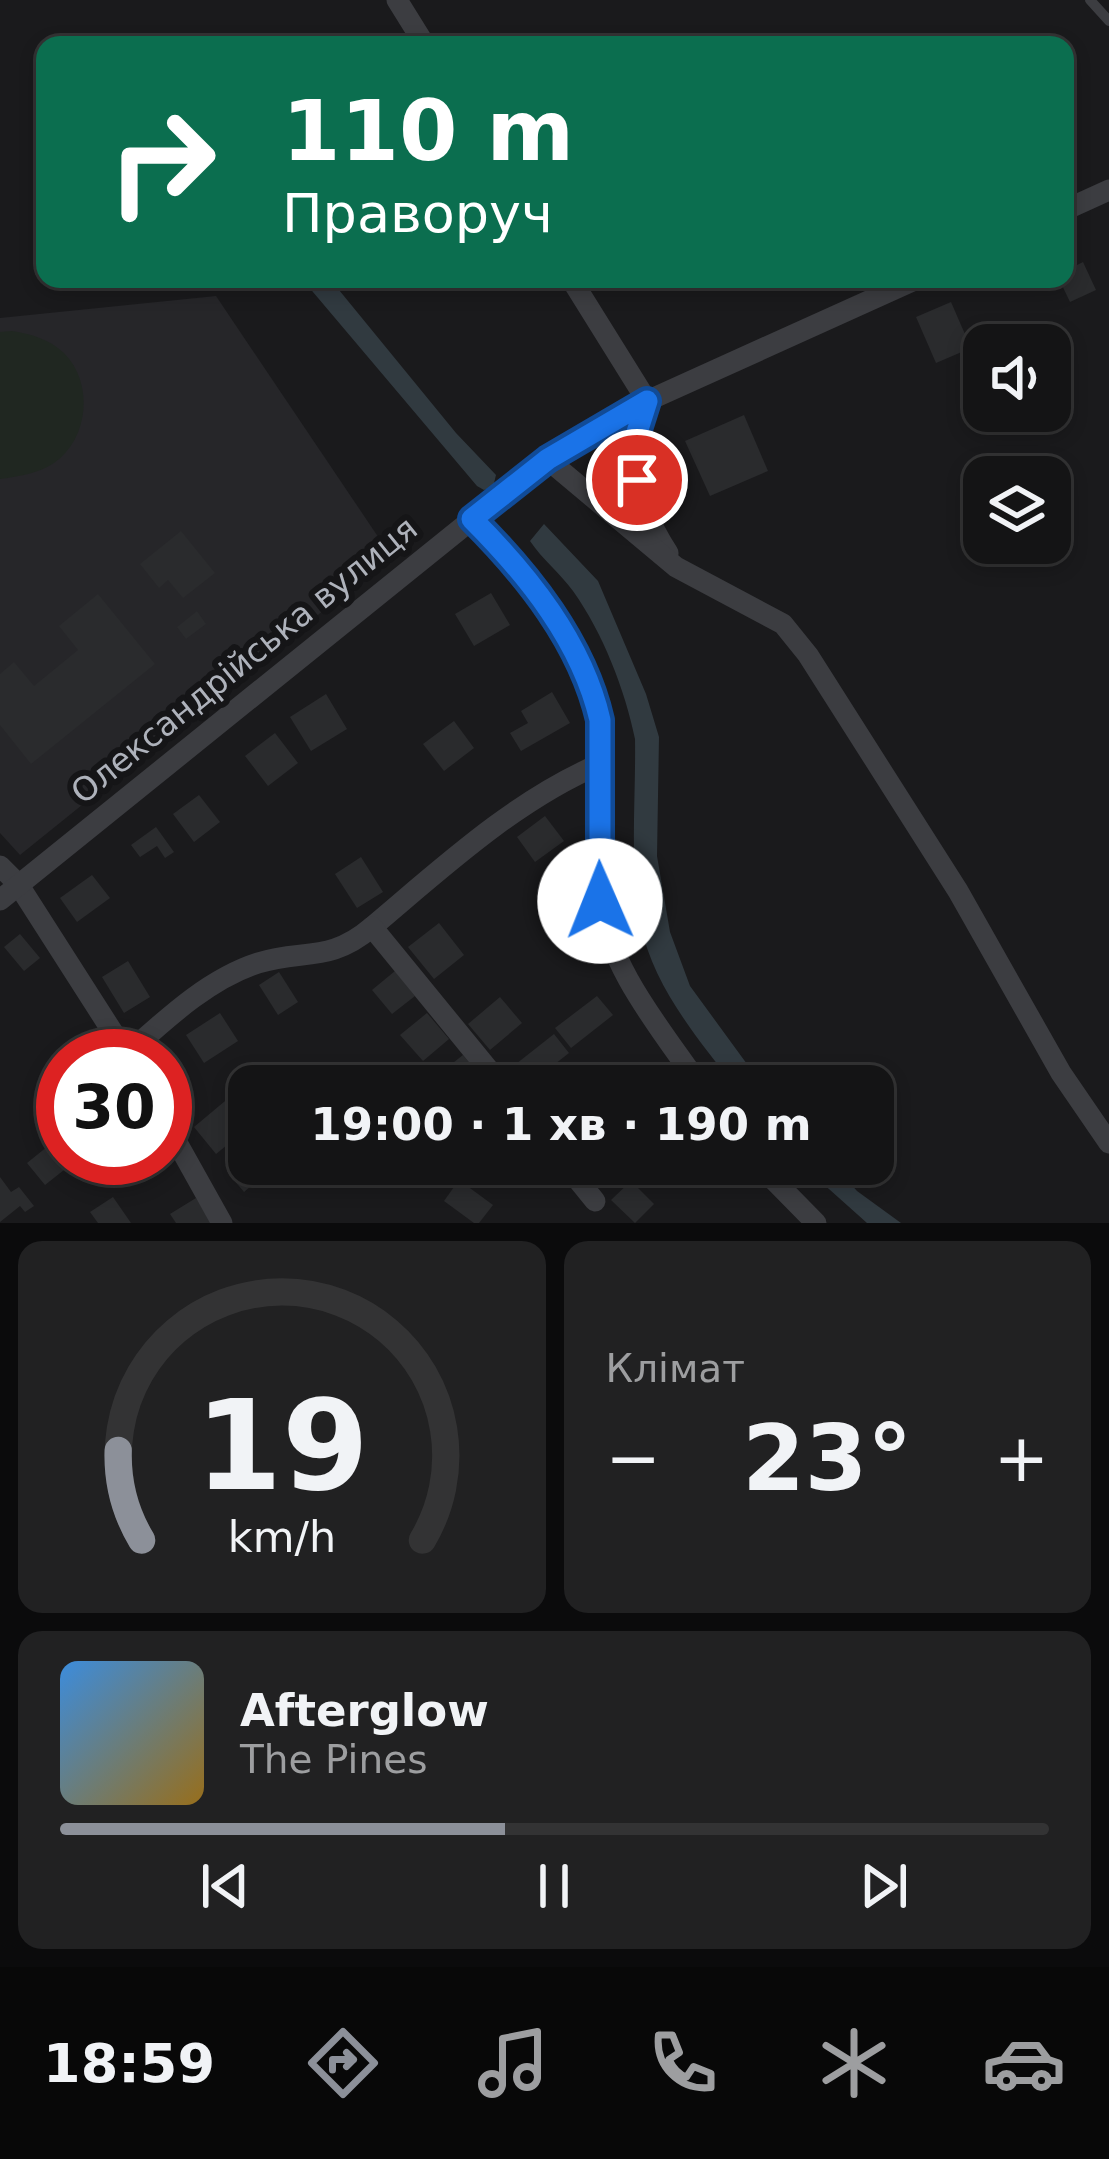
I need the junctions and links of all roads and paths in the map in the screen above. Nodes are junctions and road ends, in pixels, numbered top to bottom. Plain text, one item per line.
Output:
1 (397, 0) edge
2 (1090, 0) edge
3 (1109, 21) edge
4 (419, 36) edge
5 (1109, 190) edge
6 (1074, 206) edge
7 (577, 288) edge
8 (897, 288) edge
9 (647, 401) junction
10 (548, 459) junction
11 (472, 519) junction
12 (676, 566) junction
13 (600, 764) junction
14 (0, 866) edge
15 (18, 884) junction
16 (0, 900) edge
17 (372, 927) junction
18 (111, 1029) edge
19 (160, 1029) edge
20 (485, 1065) edge
21 (686, 1065) edge
22 (1109, 1143) edge
23 (192, 1169) edge
24 (582, 1185) edge
25 (779, 1185) edge
26 (595, 1201) dead end
27 (222, 1223) edge
28 (816, 1223) edge

1 - 4 street
2 - 3 lane
5 - 6 street
7 - 9 street
8 - 9 street, Олександрійська вулиця
9 - 10 street, Олександрійська вулиця
9 - 12 street
10 - 11 street, Олександрійська вулиця
10 - 12 street
11 - 13 street
11 - 15 street, Олександрійська вулиця
12 - 22 street
13 - 17 street
13 - 21 street
14 - 15 street
15 - 16 street, Олександрійська вулиця
15 - 18 street
17 - 19 street
17 - 20 street
23 - 27 street
24 - 26 street
25 - 28 street

